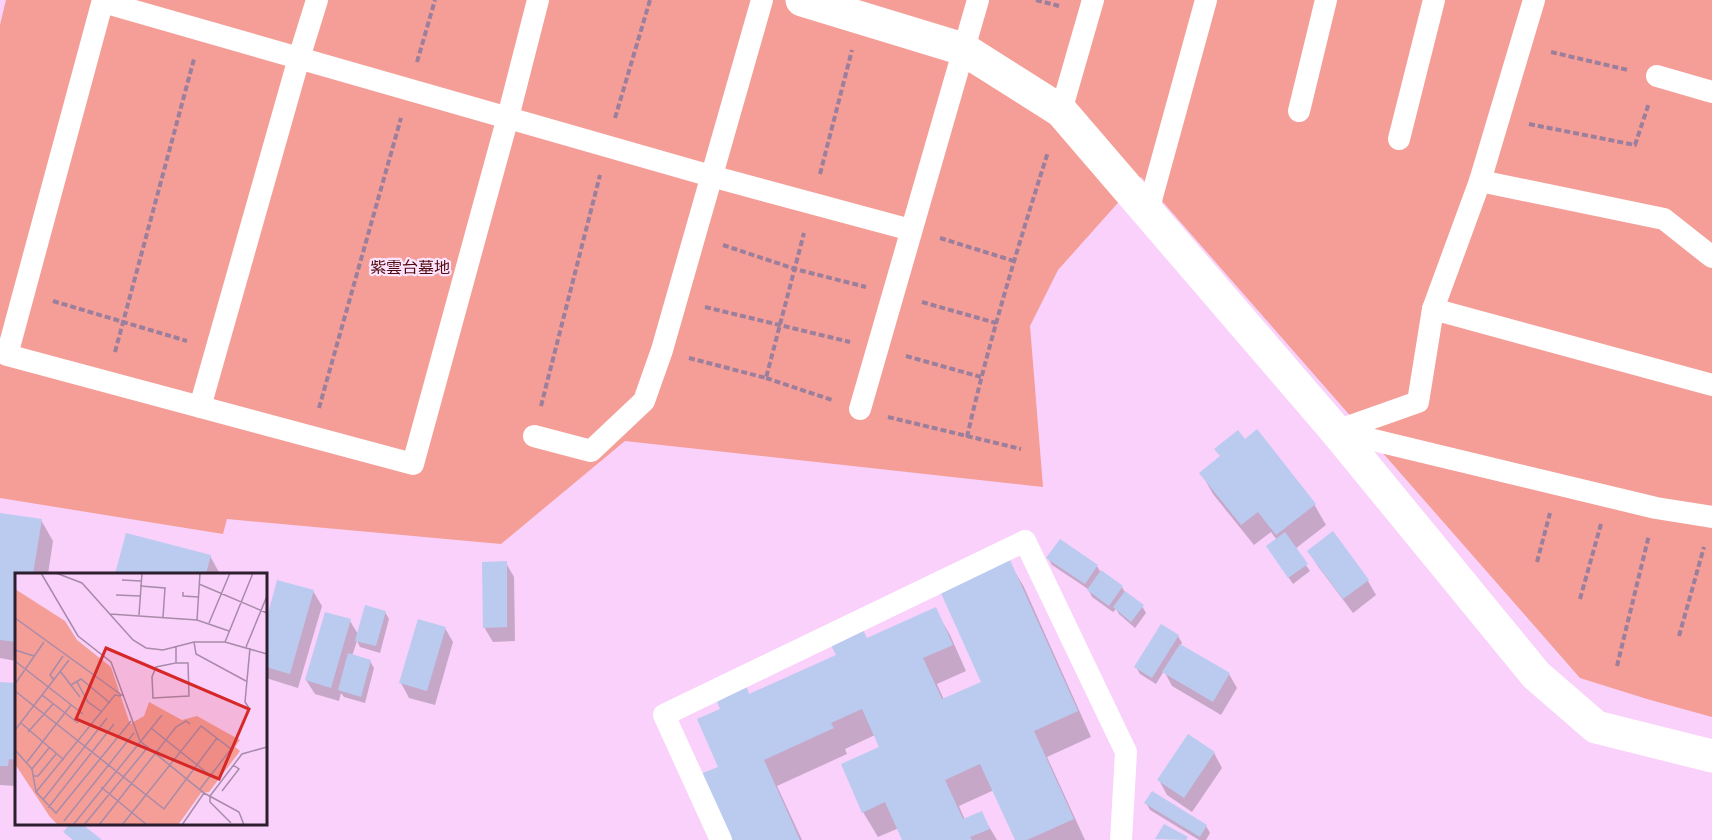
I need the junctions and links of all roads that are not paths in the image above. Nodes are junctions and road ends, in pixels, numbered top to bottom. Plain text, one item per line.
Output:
1 (317, 0) edge
2 (538, 0) edge
3 (762, 0) edge
4 (802, 0) edge
5 (978, 0) edge
6 (1093, 0) edge
7 (1206, 0) edge
8 (1326, 0) edge
9 (1434, 0) edge
10 (1534, 0) edge
11 (103, 1) edge
12 (864, 9) edge
13 (963, 49) junction
14 (298, 58) junction
15 (1657, 76) road end
16 (1712, 92) edge
17 (1061, 111) junction
18 (1299, 111) dead end
19 (508, 117) junction
20 (1399, 139) dead end
21 (711, 176) junction
22 (1480, 181) junction
23 (1148, 211) junction
24 (911, 230) junction
25 (1712, 257) edge
26 (1433, 309) junction
27 (1712, 385) edge
28 (200, 407) junction
29 (860, 409) road end
30 (1336, 431) junction
31 (534, 436) road end
32 (1712, 517) edge
33 (1712, 756) edge
34 (721, 840) edge
35 (1121, 840) edge

1 - 14 lane
2 - 19 lane
3 - 21 lane
4 - 12 street
5 - 13 lane
6 - 17 lane
7 - 23 lane
8 - 18 lane
9 - 20 lane
10 - 22 lane
11 - 14 lane
11 - 28 lane
12 - 13 street
13 - 17 street
13 - 24 lane
14 - 19 lane
14 - 28 lane
15 - 16 lane
17 - 23 street
19 - 21 lane
19 - 28 lane
21 - 24 lane
21 - 31 lane
22 - 25 lane
22 - 26 lane
23 - 30 street
24 - 29 lane
26 - 27 lane
26 - 30 lane
30 - 32 lane
30 - 33 street
34 - 35 lane

